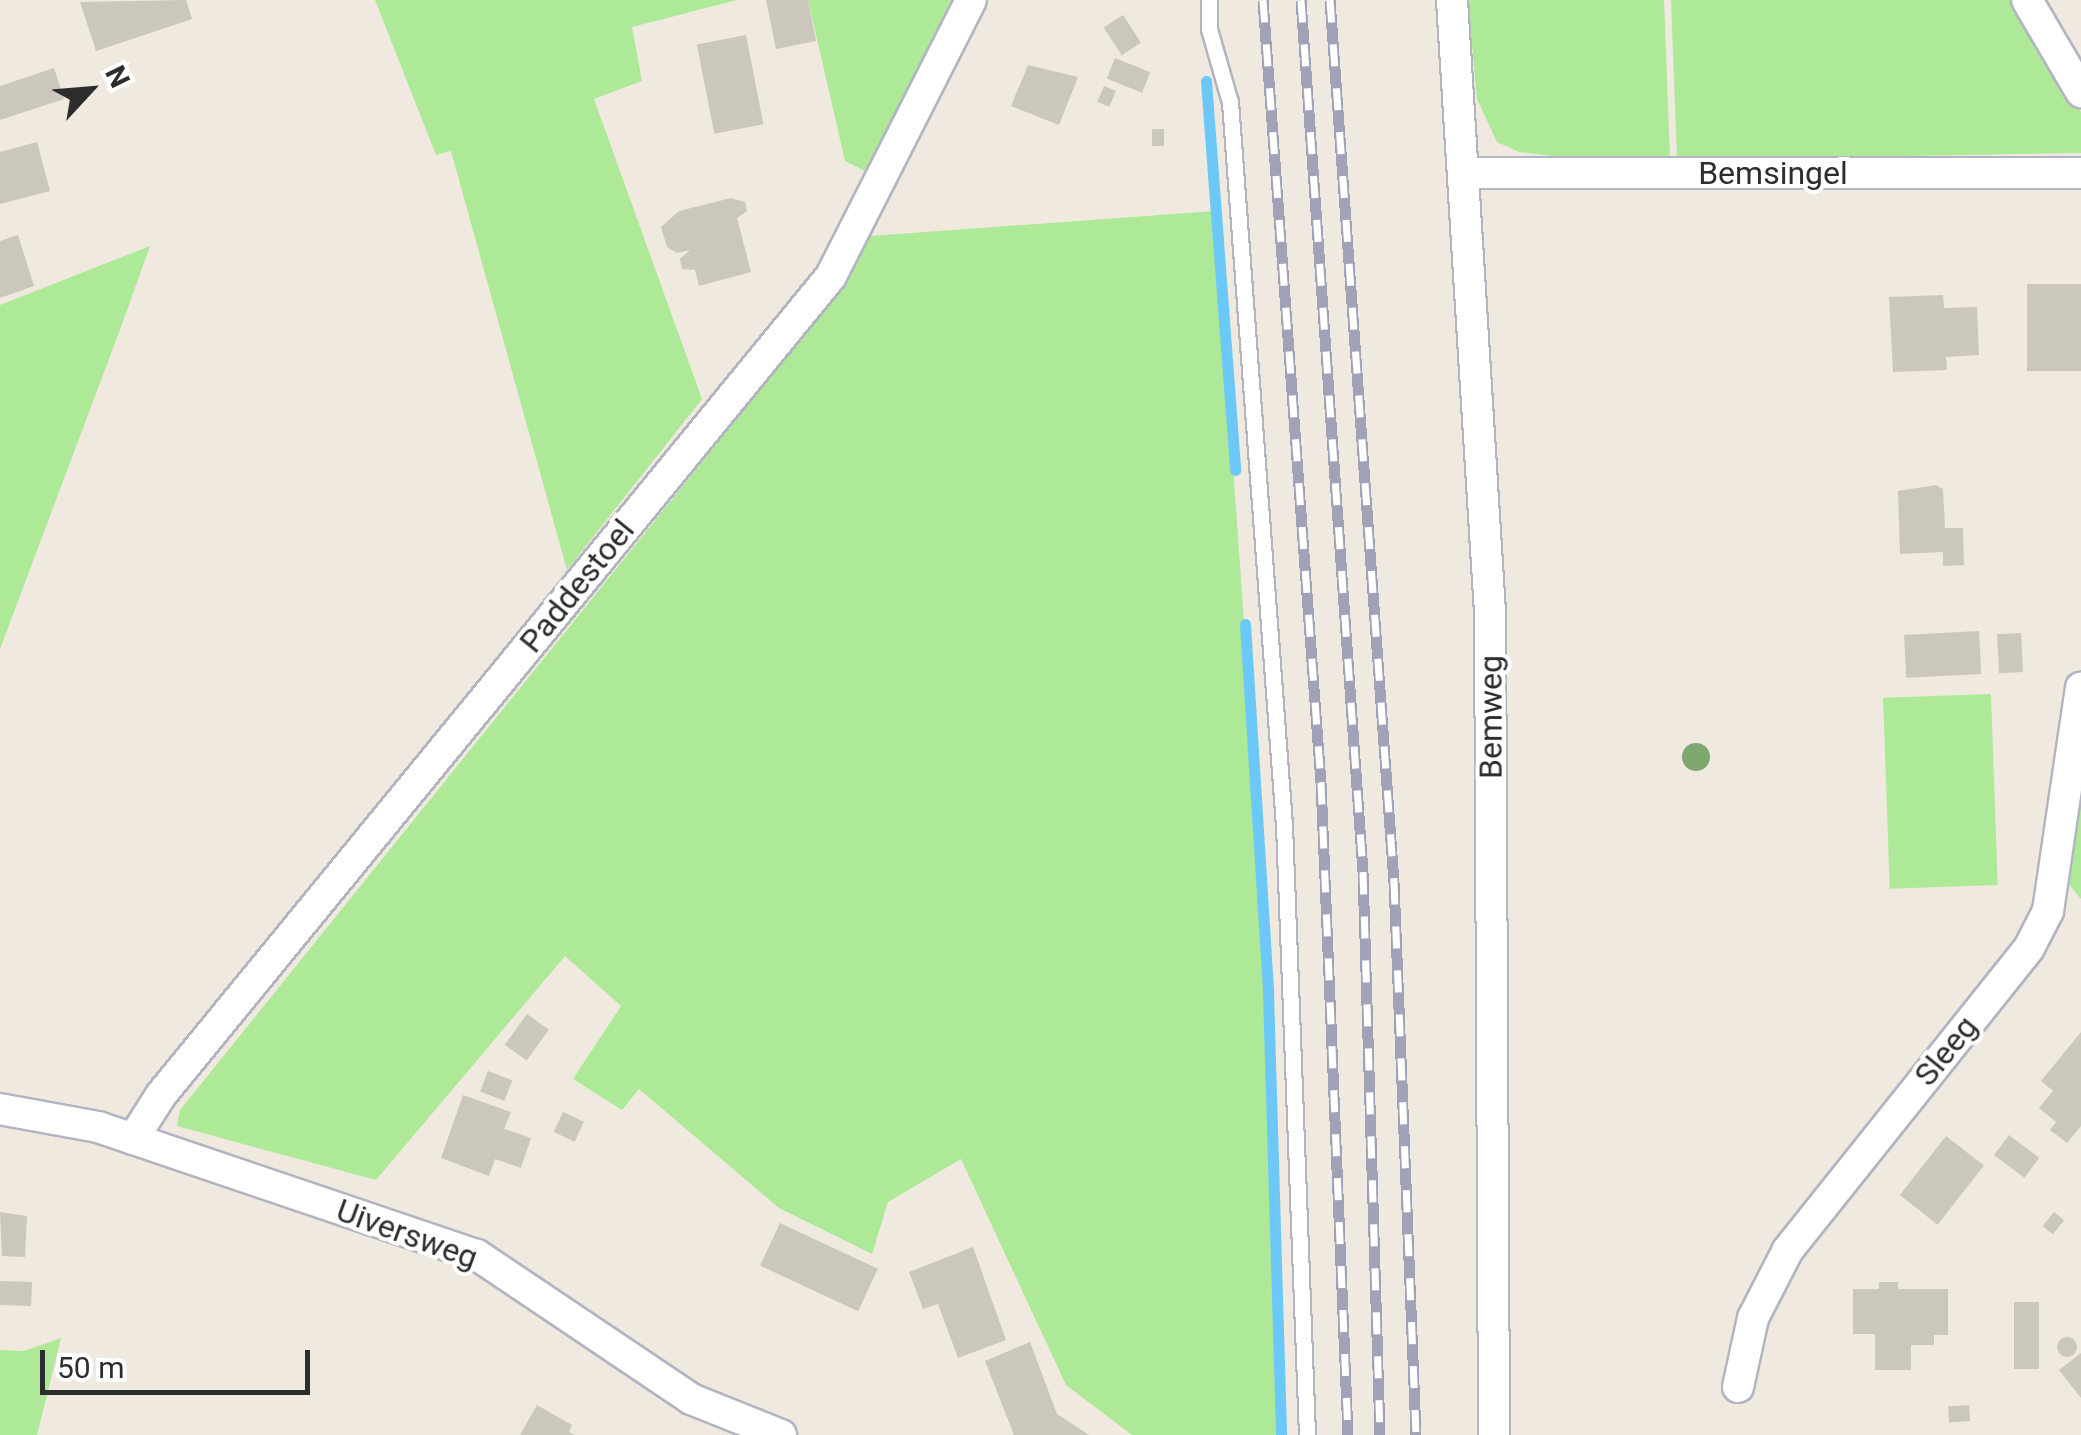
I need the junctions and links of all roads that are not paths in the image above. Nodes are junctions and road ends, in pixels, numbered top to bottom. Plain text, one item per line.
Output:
1 (971, 0) edge
2 (1209, 0) edge
3 (1452, 0) edge
4 (2028, 0) edge
5 (2081, 92) edge
6 (1464, 173) junction
7 (2081, 173) edge
8 (2081, 687) edge
9 (0, 1109) edge
10 (133, 1139) junction
11 (1738, 1387) dead end
12 (781, 1435) edge
13 (1307, 1435) edge
14 (1494, 1435) edge

1 - 10 street, Paddestoel
2 - 13 lane
3 - 6 street, Bemweg
4 - 5 street
6 - 7 street, Bemsingel
6 - 14 street, Bemweg
8 - 11 street, Sleeg
9 - 10 street, Uiversweg
10 - 12 street, Uiversweg

